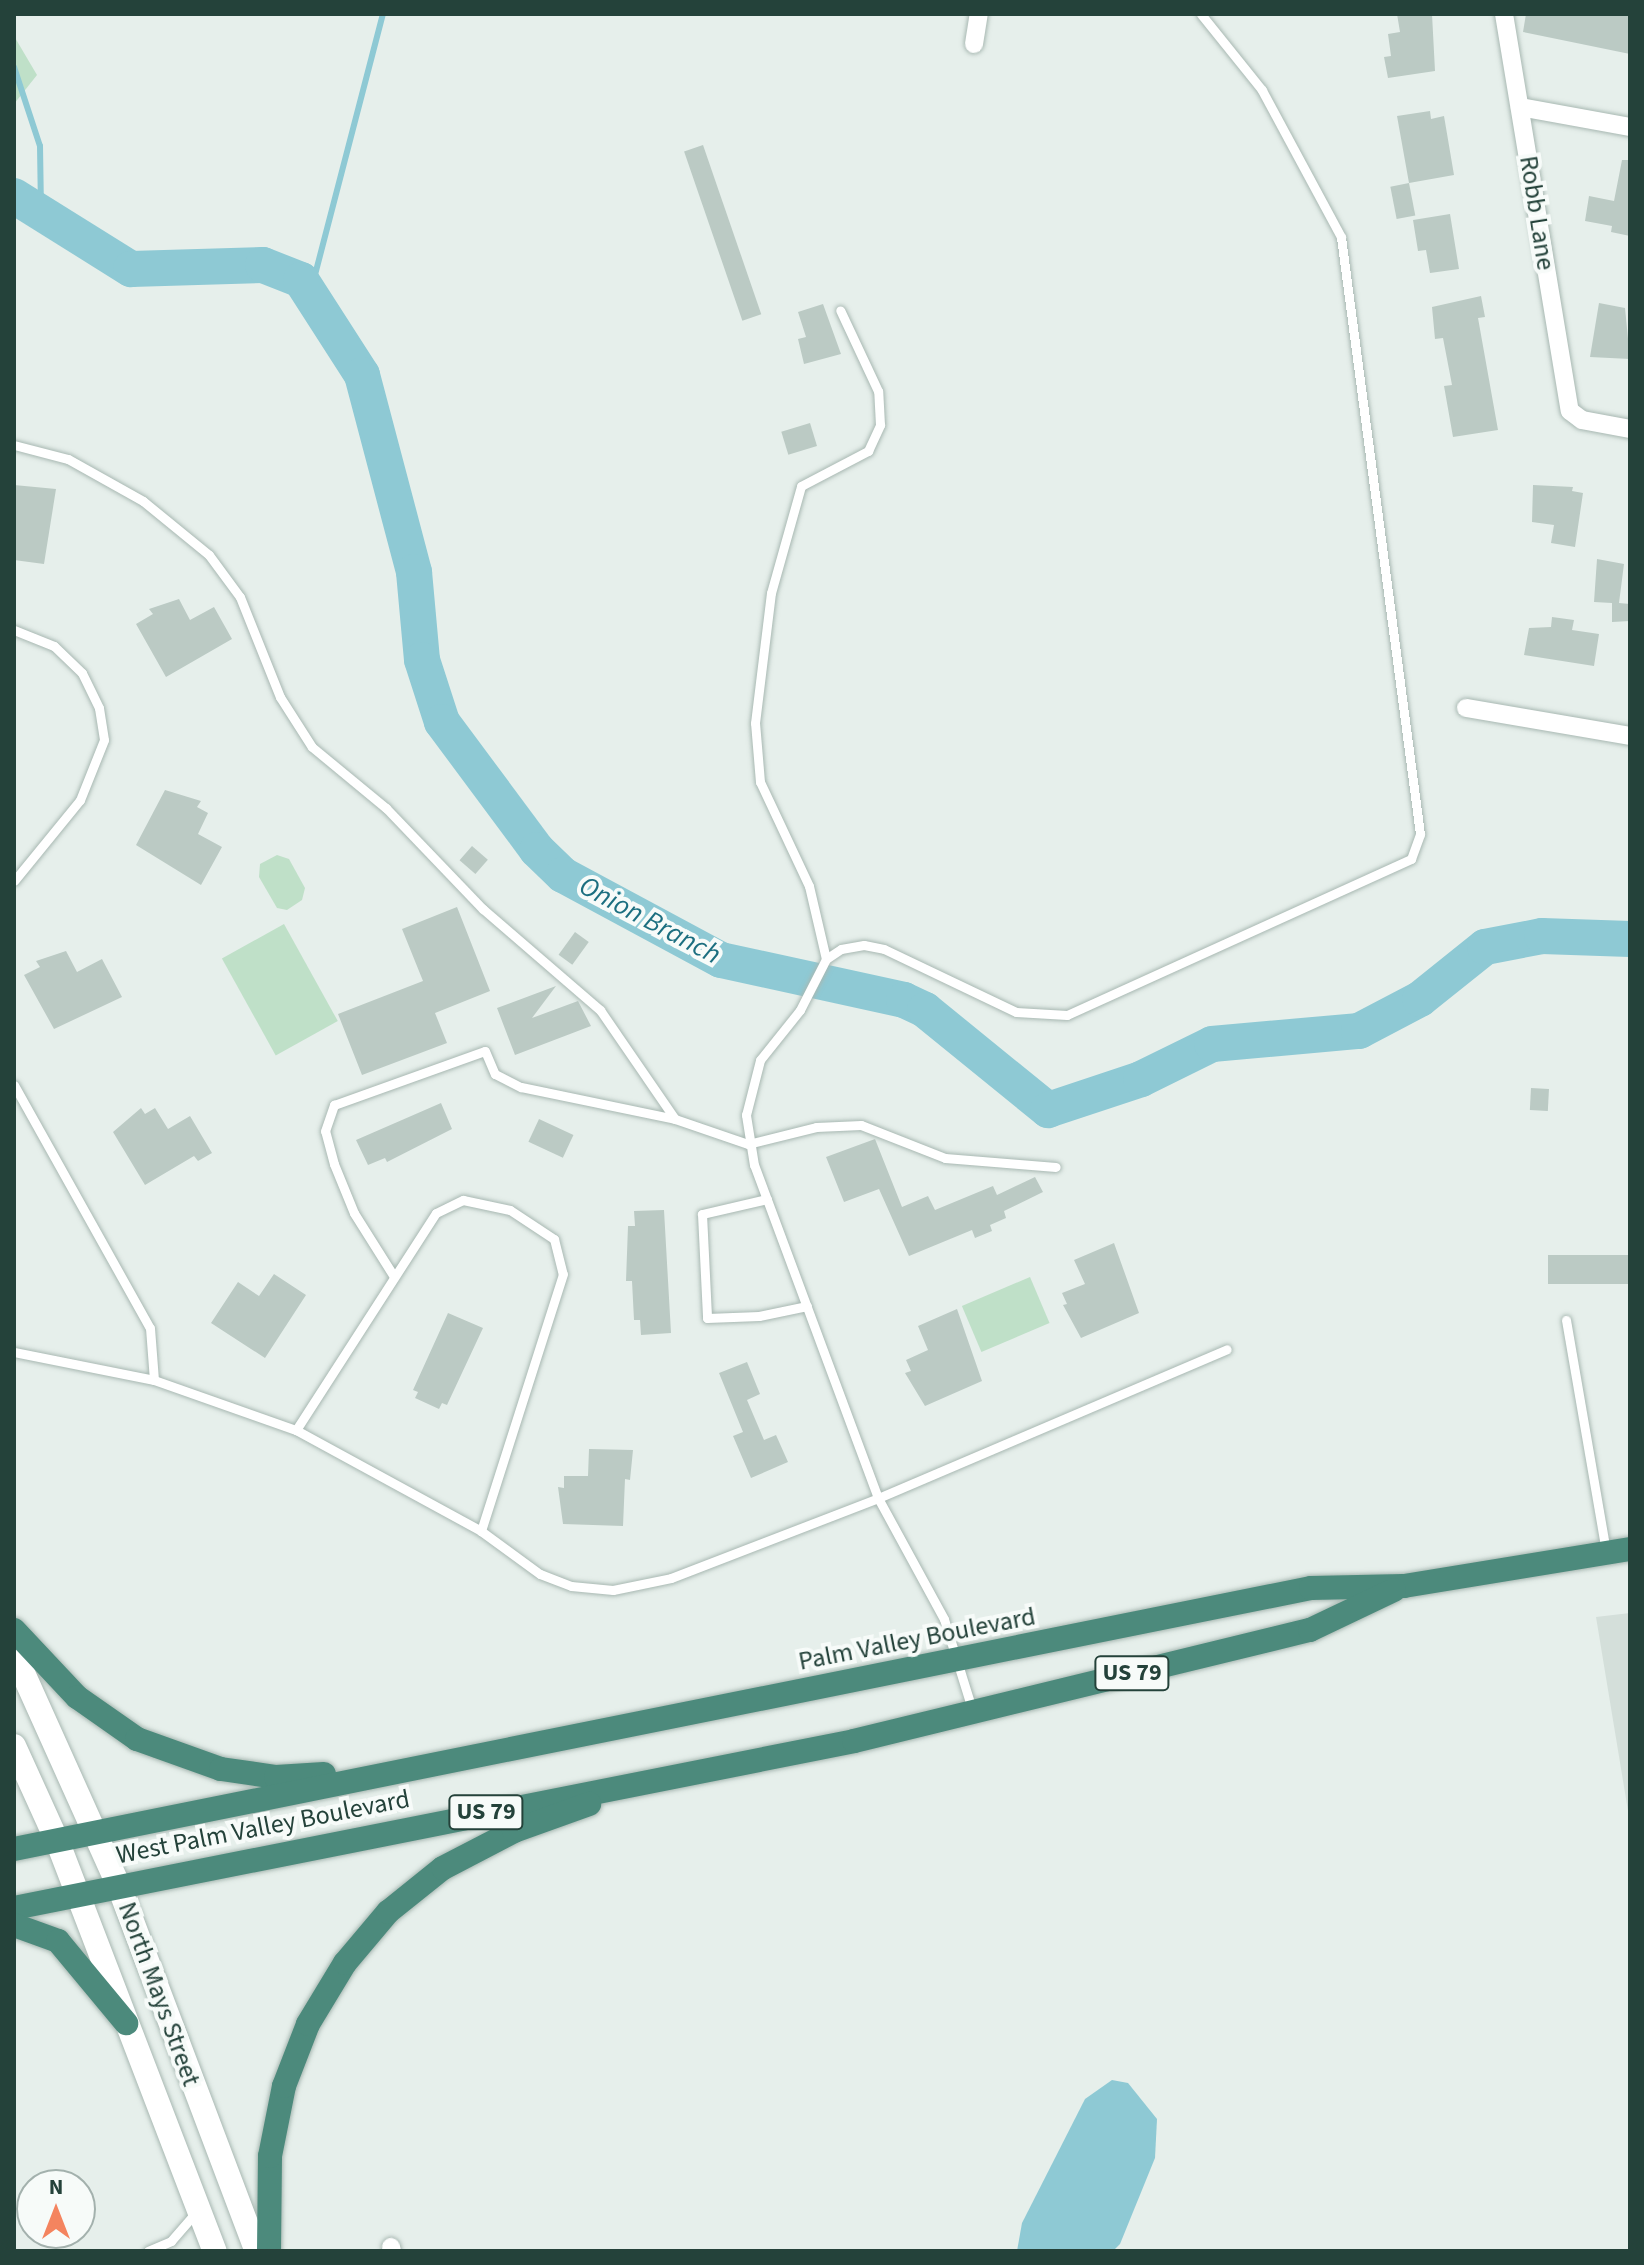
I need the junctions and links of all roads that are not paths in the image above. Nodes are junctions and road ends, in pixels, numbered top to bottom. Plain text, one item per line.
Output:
1 (979, 14) edge
2 (1201, 14) edge
3 (1504, 14) edge
4 (974, 44) dead end
5 (1520, 107) junction
6 (1630, 127) edge
7 (840, 310) dead end
8 (1630, 429) edge
9 (14, 445) edge
10 (14, 630) edge
11 (1466, 708) dead end
12 (1630, 736) edge
13 (14, 881) edge
14 (826, 959) junction
15 (14, 1085) edge
16 (675, 1119) junction
17 (748, 1144) junction
18 (1056, 1167) dead end
19 (767, 1199) junction
20 (393, 1275) junction
21 (807, 1306) junction
22 (1566, 1320) dead end
23 (1227, 1349) dead end
24 (14, 1352) edge
25 (154, 1380) junction
26 (296, 1430) junction
27 (878, 1498) junction
28 (481, 1531) junction
29 (1618, 1550) edge
30 (1404, 1586) junction
31 (14, 1630) edge
32 (14, 1653) edge
33 (960, 1660) junction
34 (972, 1712) junction
35 (854, 1741) joint
36 (14, 1746) edge
37 (442, 1762) junction
38 (679, 1774) junction
39 (95, 1835) junction
40 (58, 1843) junction
41 (14, 1849) edge
42 (118, 1884) junction
43 (76, 1894) junction
44 (14, 1908) edge
45 (14, 1925) edge
46 (126, 2023) junction
47 (199, 2208) junction
48 (148, 2251) edge
49 (215, 2251) edge
50 (257, 2251) edge
51 (269, 2251) edge

1 - 4 street
2 - 14 lane
3 - 5 street, Robb Lane
5 - 6 street
5 - 8 street, Robb Lane
7 - 14 lane
9 - 16 lane
10 - 13 lane
11 - 12 street
14 - 17 lane
15 - 25 lane
16 - 17 lane
16 - 20 lane
17 - 18 lane
17 - 19 lane
19 - 21 lane
19 - 21 lane
20 - 26 lane
20 - 28 lane
21 - 27 lane
22 - 29 lane
23 - 27 lane
24 - 25 lane
25 - 26 lane
26 - 28 lane
27 - 28 lane
27 - 33 lane
29 - 30 highway, Palm Valley Boulevard / US 79
30 - 33 highway, Palm Valley Boulevard / US 79
30 - 34 highway, Palm Valley Boulevard / US 79
31 - 37 highway
32 - 39 main road, North Mays Street
33 - 34 lane
33 - 37 highway, Palm Valley Boulevard / US 79
34 - 35 highway, Palm Valley Boulevard / US 79
35 - 38 highway, West Palm Valley Boulevard / US 79
36 - 40 main road, North Mays Street
37 - 39 highway, West Palm Valley Boulevard / US 79
38 - 42 highway, West Palm Valley Boulevard / US 79
38 - 51 highway
39 - 40 highway, West Palm Valley Boulevard / US 79
39 - 42 main road, North Mays Street
40 - 41 highway, West Palm Valley Boulevard / US 79
40 - 43 main road, North Mays Street
42 - 43 highway, West Palm Valley Boulevard / US 79
42 - 50 main road, North Mays Street
43 - 44 highway, West Palm Valley Boulevard / US 79
43 - 46 main road, North Mays Street
45 - 46 highway
46 - 47 main road, North Mays Street
47 - 48 lane
47 - 49 main road, North Mays Street

